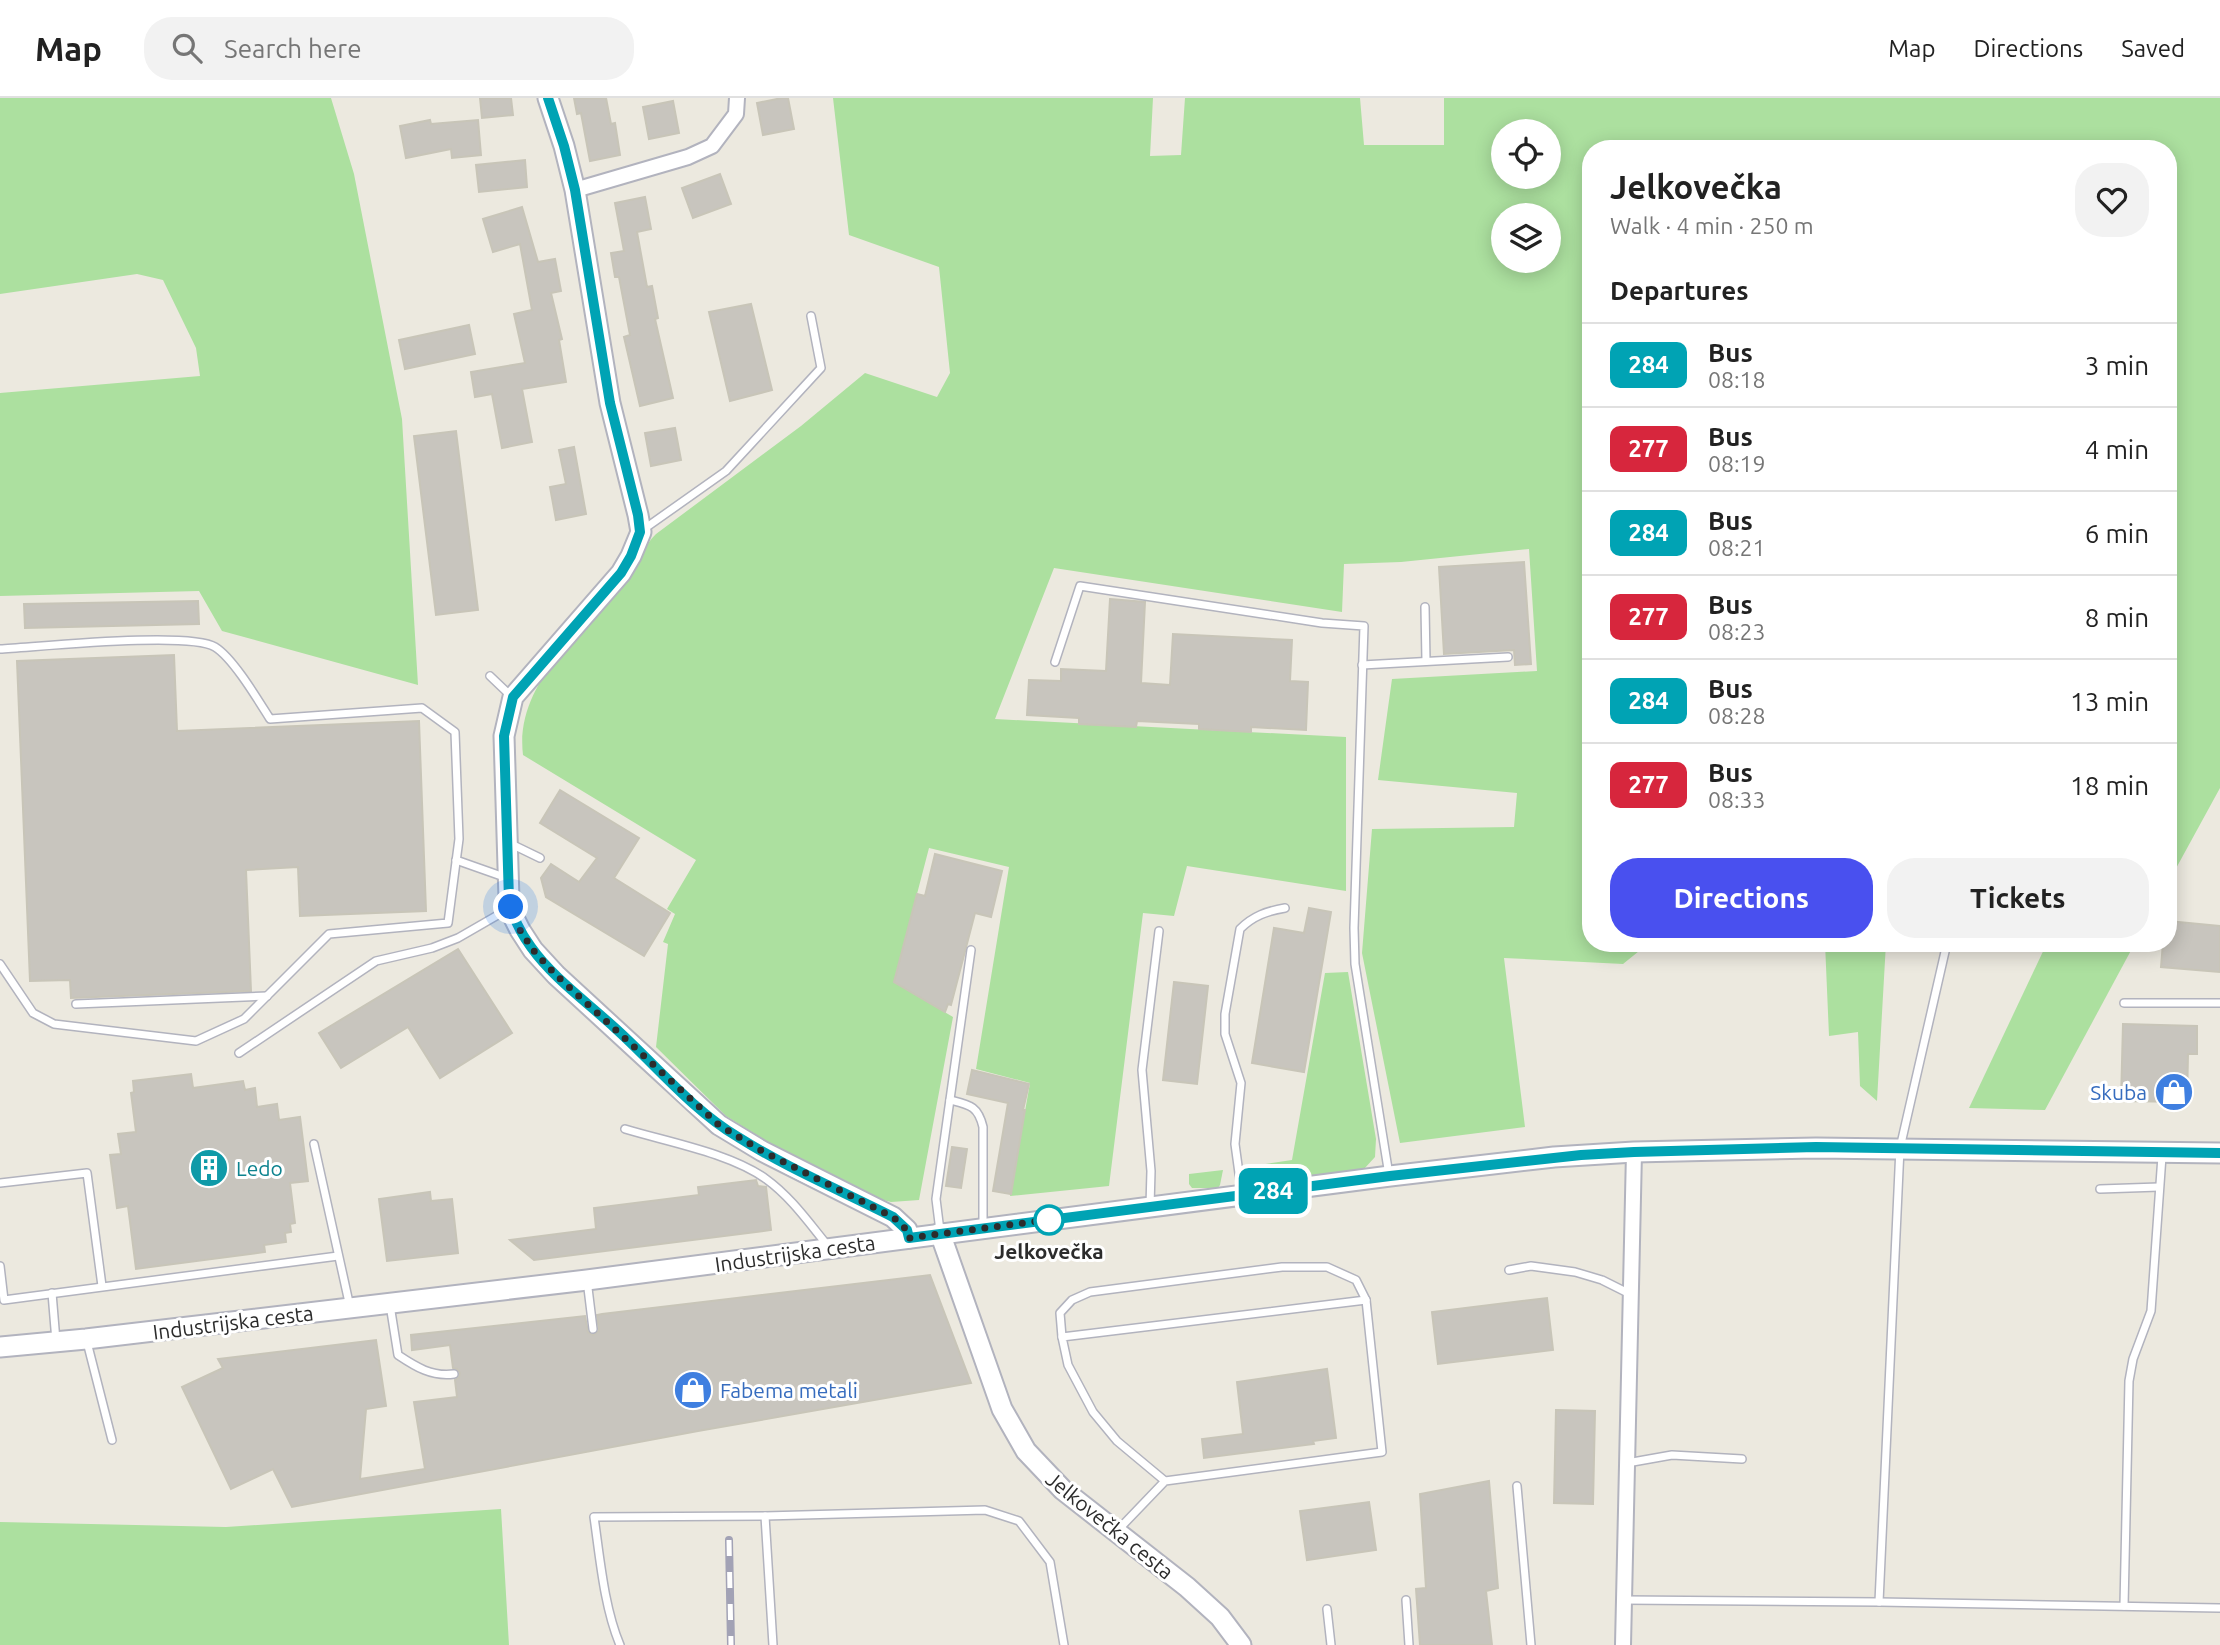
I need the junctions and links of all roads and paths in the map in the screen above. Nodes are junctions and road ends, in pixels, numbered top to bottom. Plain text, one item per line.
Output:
1 (548, 98) edge
2 (737, 98) edge
3 (575, 190) junction
4 (811, 316) dead end
5 (640, 532) junction
6 (1425, 607) dead end
7 (0, 649) edge
8 (1508, 657) dead end
9 (1426, 662) junction
10 (1055, 663) dead end
11 (1362, 665) junction
12 (490, 676) dead end
13 (513, 697) junction
14 (508, 843) junction
15 (540, 858) dead end
16 (456, 860) junction
17 (507, 878) junction
18 (511, 907) junction
19 (1285, 908) dead end
20 (1159, 931) dead end
21 (971, 950) dead end
22 (1945, 952) edge
23 (0, 964) edge
24 (268, 996) junction
25 (2124, 1003) dead end
26 (2220, 1003) edge
27 (76, 1004) dead end
28 (239, 1053) dead end
29 (950, 1100) junction
30 (625, 1129) dead end
31 (314, 1144) dead end
32 (1900, 1148) junction
33 (1634, 1152) junction
34 (2162, 1152) junction
35 (2220, 1153) edge
36 (1390, 1176) junction
37 (0, 1183) edge
38 (2159, 1187) junction
39 (2100, 1189) dead end
40 (1242, 1195) junction
41 (1150, 1207) junction
42 (983, 1228) junction
43 (940, 1233) junction
44 (909, 1238) junction
45 (831, 1249) junction
46 (338, 1256) junction
47 (0, 1266) edge
48 (1509, 1270) dead end
49 (587, 1280) junction
50 (102, 1286) junction
51 (52, 1293) junction
52 (1631, 1294) junction
53 (1366, 1300) junction
54 (390, 1304) junction
55 (350, 1308) junction
56 (593, 1329) dead end
57 (1062, 1337) junction
58 (86, 1339) junction
59 (56, 1342) junction
60 (0, 1347) edge
61 (454, 1374) dead end
62 (112, 1440) dead end
63 (1742, 1459) dead end
64 (1627, 1463) junction
65 (1165, 1482) junction
66 (1517, 1486) dead end
67 (765, 1516) junction
68 (1118, 1531) junction
69 (1406, 1600) dead end
70 (1624, 1600) junction
71 (1879, 1602) junction
72 (2124, 1606) junction
73 (2219, 1608) edge
74 (1327, 1609) dead end
75 (620, 1645) edge
76 (773, 1645) edge
77 (1064, 1645) edge
78 (1241, 1645) edge
79 (1331, 1645) edge
80 (1409, 1645) edge
81 (1531, 1645) edge
82 (1623, 1645) edge

1 - 3 street
2 - 3 street
3 - 5 street
4 - 5 lane
5 - 13 street
6 - 9 lane
7 - 16 lane
8 - 9 lane
9 - 11 lane
10 - 11 lane
11 - 36 lane
12 - 13 lane
13 - 14 street
14 - 15 lane
14 - 17 street
16 - 17 lane
16 - 24 lane
17 - 18 street
18 - 28 lane
18 - 44 street
19 - 40 lane
20 - 41 lane
21 - 29 lane
22 - 32 lane
23 - 24 lane
24 - 27 lane
25 - 26 lane
29 - 42 lane
29 - 43 lane
30 - 45 lane
31 - 46 lane
32 - 33 street, Industrijska cesta
32 - 34 street, Industrijska cesta
32 - 71 lane
33 - 36 street, Industrijska cesta
33 - 52 street
34 - 35 street, Industrijska cesta
34 - 38 lane
36 - 40 street, Industrijska cesta
37 - 50 lane
38 - 39 lane
38 - 72 lane
40 - 41 street, Industrijska cesta
41 - 42 street, Industrijska cesta
42 - 43 street, Industrijska cesta
43 - 44 street, Industrijska cesta
43 - 68 street, Jelkovečka cesta
44 - 45 street, Industrijska cesta
45 - 49 street, Industrijska cesta
46 - 50 lane
46 - 55 lane
47 - 51 lane
48 - 52 lane
49 - 54 street, Industrijska cesta
49 - 56 lane
50 - 51 lane
51 - 59 lane
52 - 64 street
53 - 57 lane
53 - 57 lane
53 - 65 lane
54 - 55 street, Industrijska cesta
54 - 61 lane
55 - 58 street, Industrijska cesta
57 - 65 lane
58 - 59 street, Industrijska cesta
58 - 62 lane
59 - 60 street, Industrijska cesta
63 - 64 lane
64 - 70 street
65 - 68 lane
66 - 81 lane
67 - 75 lane
67 - 76 lane
67 - 77 lane
68 - 78 street, Jelkovečka cesta
69 - 80 lane
70 - 71 lane
70 - 82 street
71 - 72 lane
72 - 73 lane
74 - 79 lane

